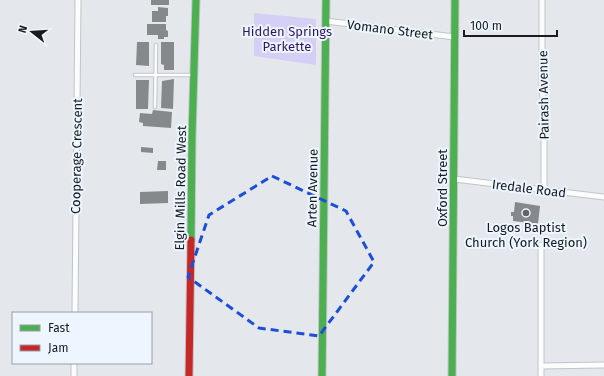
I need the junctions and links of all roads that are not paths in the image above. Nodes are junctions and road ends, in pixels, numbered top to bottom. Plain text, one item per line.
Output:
1 (78, 0) edge
2 (196, 0) edge
3 (326, 0) edge
4 (455, 0) edge
5 (542, 0) edge
6 (326, 21) junction
7 (454, 37) junction
8 (156, 45) dead end
9 (135, 75) dead end
10 (156, 75) junction
11 (194, 75) junction
12 (155, 107) dead end
13 (454, 179) junction
14 (544, 190) junction
15 (604, 197) edge
16 (541, 245) dead end
17 (75, 312) edge
18 (74, 364) edge
19 (604, 365) edge
20 (541, 366) junction
21 (74, 376) edge
22 (189, 376) edge
23 (322, 376) edge
24 (452, 376) edge
25 (541, 376) edge

1 - 17 street, Cooperage Crescent
2 - 11 street, Elgin Mills Road West
3 - 6 street, Arten Avenue
4 - 7 street, Oxford Street
5 - 14 street, Pairash Avenue
6 - 7 street, Vomano Street
6 - 23 street, Arten Avenue
7 - 13 street, Oxford Street
8 - 10 lane
9 - 10 lane
10 - 11 lane
10 - 12 lane
11 - 22 street, Elgin Mills Road West
13 - 14 street, Iredale Road
13 - 24 street, Oxford Street
14 - 15 street, Iredale Road
16 - 20 street
18 - 21 street
19 - 20 street
20 - 25 street

